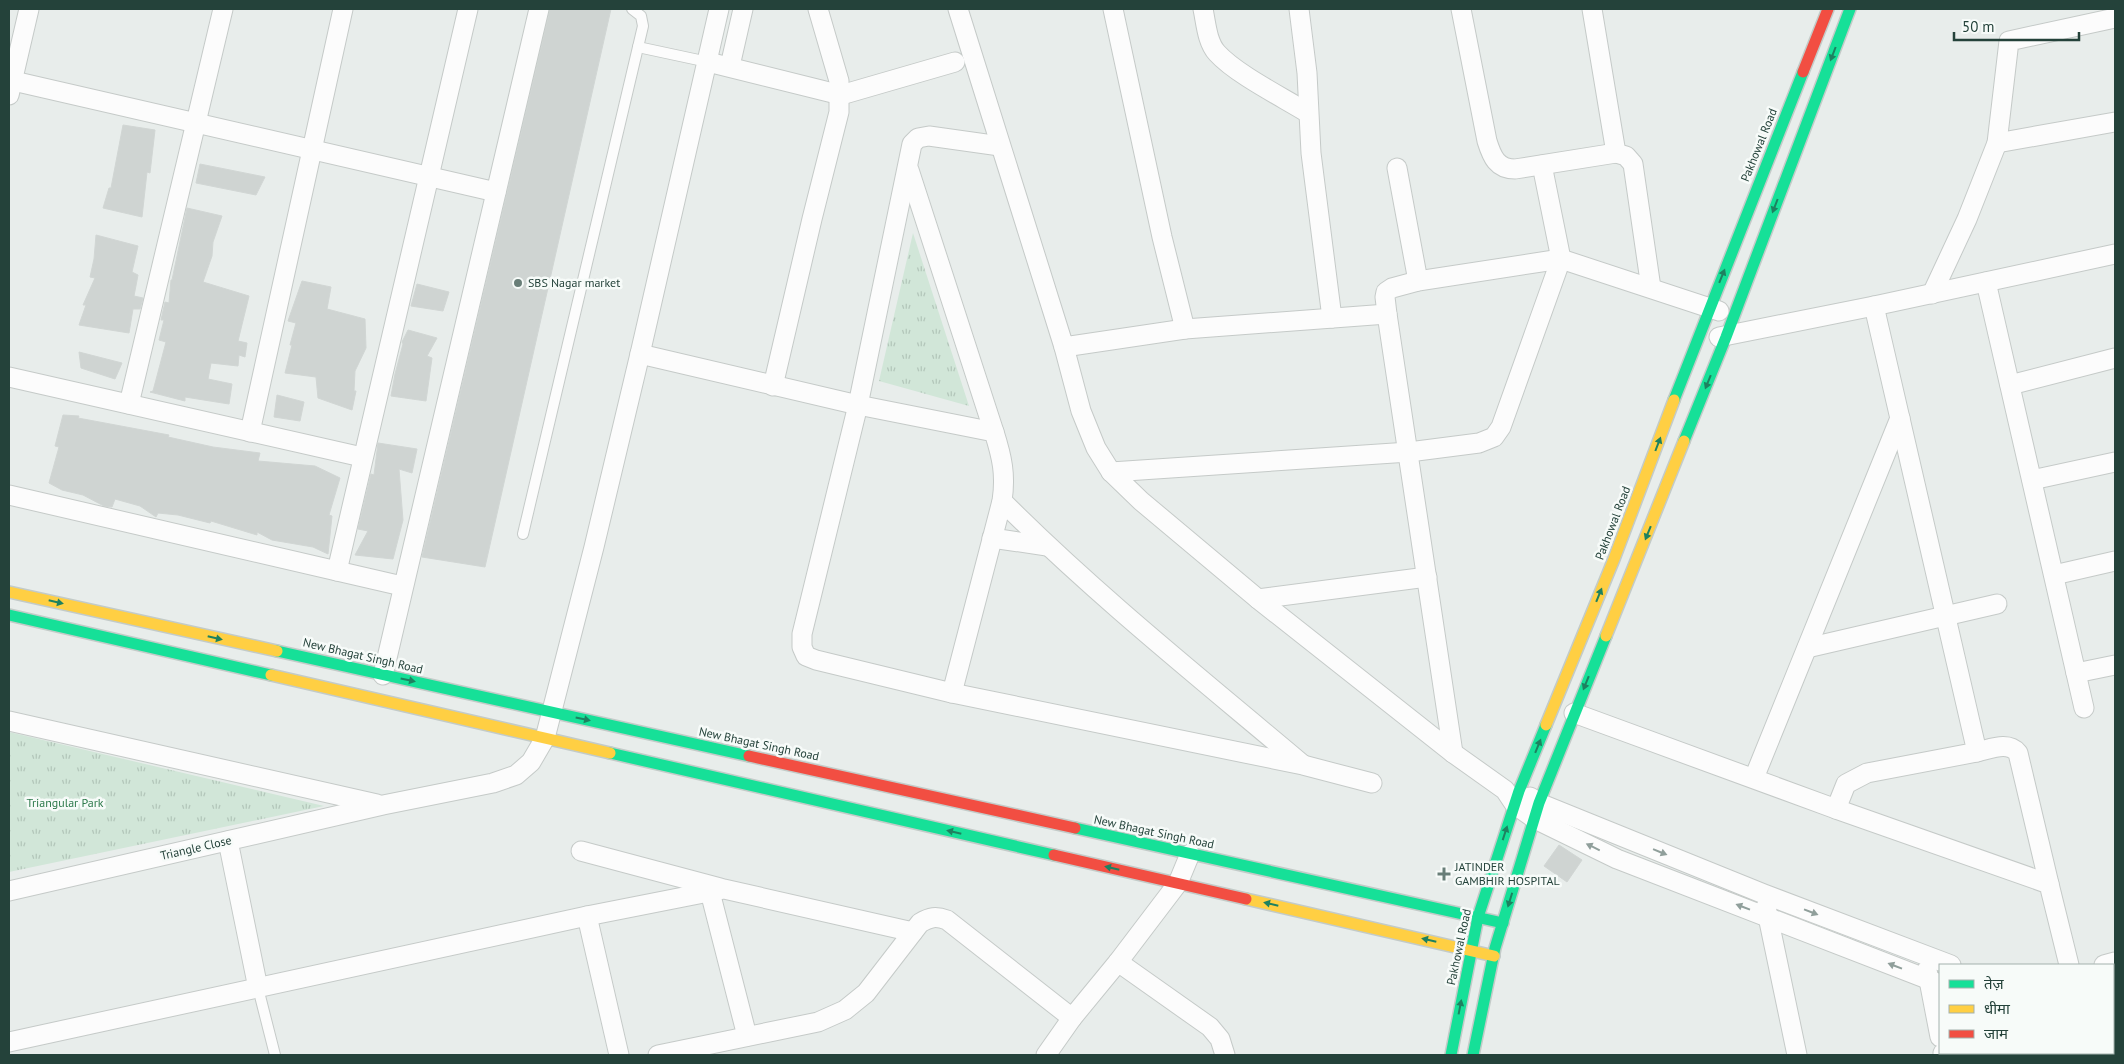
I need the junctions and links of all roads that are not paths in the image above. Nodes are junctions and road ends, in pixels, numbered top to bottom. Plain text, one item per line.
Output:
1 (29, 9) edge
2 (223, 9) edge
3 (343, 9) edge
4 (468, 9) edge
5 (539, 9) edge
6 (632, 9) edge
7 (719, 9) edge
8 (818, 9) edge
9 (958, 9) edge
10 (1114, 9) edge
11 (1203, 9) edge
12 (1299, 9) edge
13 (1461, 9) edge
14 (1592, 9) edge
15 (1828, 9) edge
16 (1850, 9) edge
17 (745, 10) edge
18 (2114, 24) edge
19 (638, 47) junction
20 (708, 62) junction
21 (955, 62) dead end
22 (730, 66) junction
23 (10, 85) edge
24 (841, 95) junction
25 (1308, 114) junction
26 (2115, 122) edge
27 (197, 124) junction
28 (1997, 143) junction
29 (1000, 146) junction
30 (312, 151) junction
31 (1616, 153) junction
32 (1542, 165) junction
33 (1397, 168) dead end
34 (909, 169) junction
35 (429, 177) junction
36 (496, 192) junction
37 (2115, 254) edge
38 (1561, 259) junction
39 (1418, 281) junction
40 (1986, 282) junction
41 (1651, 288) junction
42 (1932, 294) junction
43 (1874, 306) junction
44 (1709, 308) junction
45 (1387, 314) junction
46 (1734, 316) junction
47 (1332, 318) junction
48 (1185, 329) junction
49 (1726, 337) junction
50 (1698, 339) junction
51 (1064, 347) junction
52 (640, 354) junction
53 (2115, 358) edge
54 (9, 377) edge
55 (2010, 385) junction
56 (773, 386) junction
57 (129, 404) junction
58 (858, 405) junction
59 (1900, 418) junction
60 (250, 432) junction
61 (994, 432) junction
62 (1409, 452) junction
63 (362, 457) junction
64 (2115, 462) edge
65 (1111, 472) junction
66 (2032, 480) junction
67 (9, 495) edge
68 (1002, 501) junction
69 (524, 534) dead end
70 (992, 538) junction
71 (1047, 546) junction
72 (2115, 561) edge
73 (337, 571) junction
74 (2054, 576) junction
75 (1427, 577) junction
76 (402, 586) junction
77 (9, 592) edge
78 (1258, 599) junction
79 (1997, 604) dead end
80 (9, 615) edge
81 (1946, 616) junction
82 (1806, 648) junction
83 (2115, 665) edge
84 (2076, 673) junction
85 (381, 687) junction
86 (952, 693) junction
87 (2084, 708) dead end
88 (552, 712) junction
89 (1574, 713) junction
90 (9, 721) edge
91 (545, 738) junction
92 (1977, 752) junction
93 (1453, 753) junction
94 (1303, 765) junction
95 (1754, 778) junction
96 (1372, 783) dead end
97 (1513, 795) junction
98 (383, 805) junction
99 (1836, 809) junction
100 (1537, 811) junction
101 (228, 841) junction
102 (581, 851) dead end
103 (1190, 854) junction
104 (1178, 883) junction
105 (2049, 884) junction
106 (9, 891) edge
107 (717, 891) junction
108 (1764, 894) junction
109 (587, 916) junction
110 (1478, 917) junction
111 (1768, 917) junction
112 (1503, 923) junction
113 (913, 932) junction
114 (1471, 950) junction
115 (1923, 954) junction
116 (1494, 956) junction
117 (1118, 962) junction
118 (1948, 964) edge
119 (2069, 964) edge
120 (1934, 982) edge
121 (258, 988) junction
122 (1072, 1018) junction
123 (1939, 1028) edge
124 (747, 1036) junction
125 (9, 1042) edge
126 (275, 1055) edge
127 (619, 1055) edge
128 (658, 1055) edge
129 (1046, 1055) edge
130 (1225, 1055) edge
131 (1451, 1055) edge
132 (1473, 1055) edge
133 (1796, 1055) edge

1 - 23 street
2 - 27 street
3 - 30 street
4 - 35 street
5 - 36 street
6 - 19 lane
7 - 20 street, Triangle Close
8 - 24 street
9 - 29 street
10 - 48 street
11 - 25 street
12 - 25 street
13 - 32 street
14 - 31 street
44 -> 15 street, Pakhowal Road
16 -> 46 street
17 - 22 street
18 - 28 street
19 - 20 lane
19 - 69 lane
20 - 22 street
20 - 52 street, Triangle Close
21 - 24 street
22 - 24 street
23 - 27 street
24 - 56 street
25 - 47 street
26 - 28 street
27 - 30 street
27 - 57 street
28 - 42 street
29 - 34 street
29 - 51 street
30 - 35 street
30 - 60 street
31 - 32 street
31 - 41 street
32 - 38 street
33 - 39 street
34 - 58 street
34 - 61 street
35 - 36 street
35 - 63 street
36 - 76 street
37 - 40 street
38 - 39 street
38 - 41 street
38 - 62 street
39 - 45 street
40 - 42 street
40 - 55 street
41 - 44 street
42 - 43 street
43 - 49 street
43 - 59 street
44 - 46 street
44 - 50 street, Pakhowal Road
45 - 47 street
45 - 62 street
46 - 49 street
47 - 48 street
48 - 51 street
49 - 50 street
49 -> 89 street
97 -> 50 street, Pakhowal Road
51 - 65 street
52 - 56 street
52 - 88 street, Triangle Close
53 - 55 street
54 - 57 street
55 - 66 street
56 - 58 street
57 - 60 street
58 - 61 street
58 - 86 street
59 - 81 street
59 - 82 street
60 - 63 street
61 - 68 street
62 - 65 street
62 - 75 street
63 - 73 street
64 - 66 street
65 - 78 street
66 - 74 street
67 - 73 street
68 - 70 street
68 - 71 street
70 - 71 street
70 - 86 street
71 - 94 street
72 - 74 street
73 - 76 street
74 - 84 street
75 - 78 street
75 - 93 street
76 - 85 street
77 -> 85 street, New Bhagat Singh Road
78 - 93 street
79 - 81 street
80 - 85 street, New Bhagat Singh Road
81 - 82 street
81 - 92 street
82 - 95 street
83 - 84 street
84 - 87 street
85 -> 88 street, New Bhagat Singh Road
85 - 91 street, New Bhagat Singh Road
86 - 94 street
88 - 91 street, Triangle Close
88 -> 103 street, New Bhagat Singh Road
89 - 95 street
89 - 100 street
90 - 98 street, Triangle Close
91 - 98 street, Triangle Close
104 -> 91 street, New Bhagat Singh Road
92 - 99 street
92 - 105 street
93 - 97 street
94 - 96 street
95 - 99 street
97 - 100 street
110 -> 97 street, Pakhowal Road
98 - 101 street, Triangle Close
99 - 105 street
100 -> 108 street
111 -> 100 street
100 -> 112 street
101 - 106 street, Triangle Close
101 - 121 street
102 - 107 street
103 - 104 street
103 - 110 street, New Bhagat Singh Road
114 -> 104 street, New Bhagat Singh Road
104 - 117 street
105 - 119 street
107 - 109 street
107 - 113 street
107 - 124 street
108 - 111 street
108 -> 115 street
109 - 121 street
109 - 127 street
110 - 112 street, New Bhagat Singh Road
110 - 114 street, Pakhowal Road
120 -> 111 street
111 - 133 street
112 - 116 street
113 - 122 street
113 - 124 street
114 - 116 street, New Bhagat Singh Road
131 -> 114 street, Pakhowal Road
115 - 118 street
115 - 120 street
116 - 132 street
117 - 122 street
117 - 130 street
120 - 123 street
121 - 125 street
121 - 126 lane
122 - 129 street
124 - 128 street

